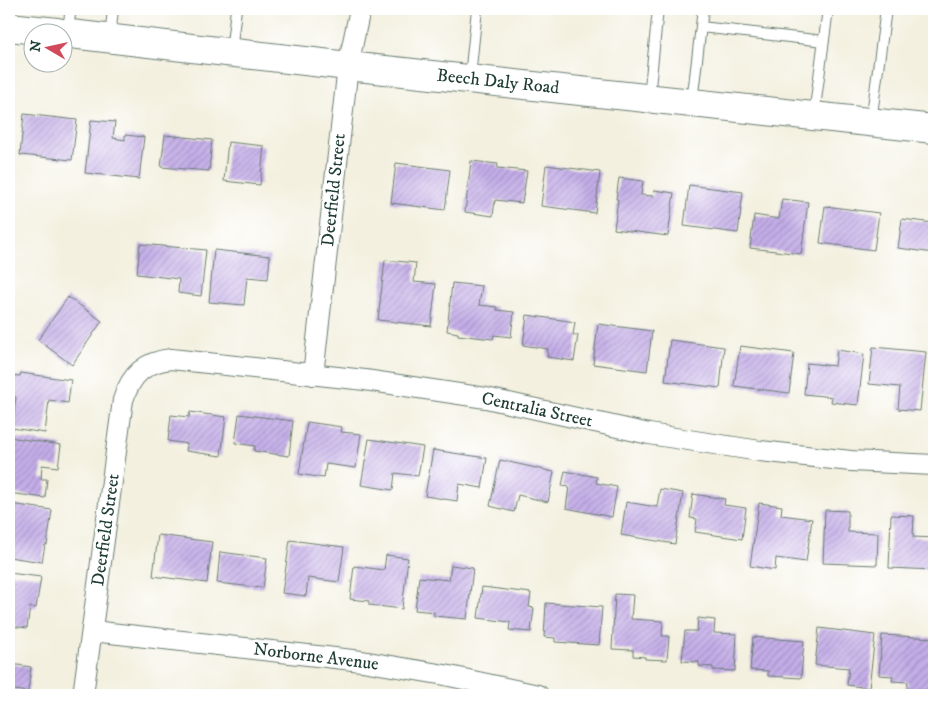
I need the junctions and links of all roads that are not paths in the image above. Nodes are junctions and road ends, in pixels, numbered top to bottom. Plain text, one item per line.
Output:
1 (113, 9) edge
2 (236, 9) edge
3 (360, 9) edge
4 (477, 9) edge
5 (658, 9) edge
6 (703, 9) edge
7 (828, 9) edge
8 (886, 9) edge
9 (9, 27) edge
10 (22, 27) edge
11 (701, 28) junction
12 (72, 29) edge
13 (110, 38) junction
14 (824, 41) junction
15 (232, 52) junction
16 (348, 66) junction
17 (470, 79) junction
18 (649, 98) junction
19 (692, 103) junction
20 (814, 116) junction
21 (871, 122) junction
22 (934, 129) edge
23 (141, 370) joint
24 (313, 374) junction
25 (934, 465) edge
26 (92, 632) junction
27 (83, 695) edge
28 (538, 695) edge

1 - 13 lane
2 - 15 lane
3 - 16 street, Deerfield Street
4 - 17 lane
5 - 18 lane
6 - 11 lane
7 - 14 lane
8 - 21 lane
9 - 10 main road, Beech Daly Road
11 - 14 lane
11 - 19 lane
12 - 13 main road, Beech Daly Road
13 - 15 main road, Beech Daly Road
14 - 20 lane
15 - 16 main road, Beech Daly Road
16 - 17 main road, Beech Daly Road
16 - 24 street, Deerfield Street
17 - 18 main road, Beech Daly Road
18 - 19 main road, Beech Daly Road
19 - 20 main road, Beech Daly Road
20 - 21 main road, Beech Daly Road
21 - 22 main road, Beech Daly Road
23 - 24 street, Centralia Street
23 - 26 street, Deerfield Street
24 - 25 street, Centralia Street
26 - 27 street, Deerfield Street
26 - 28 street, Norborne Avenue

